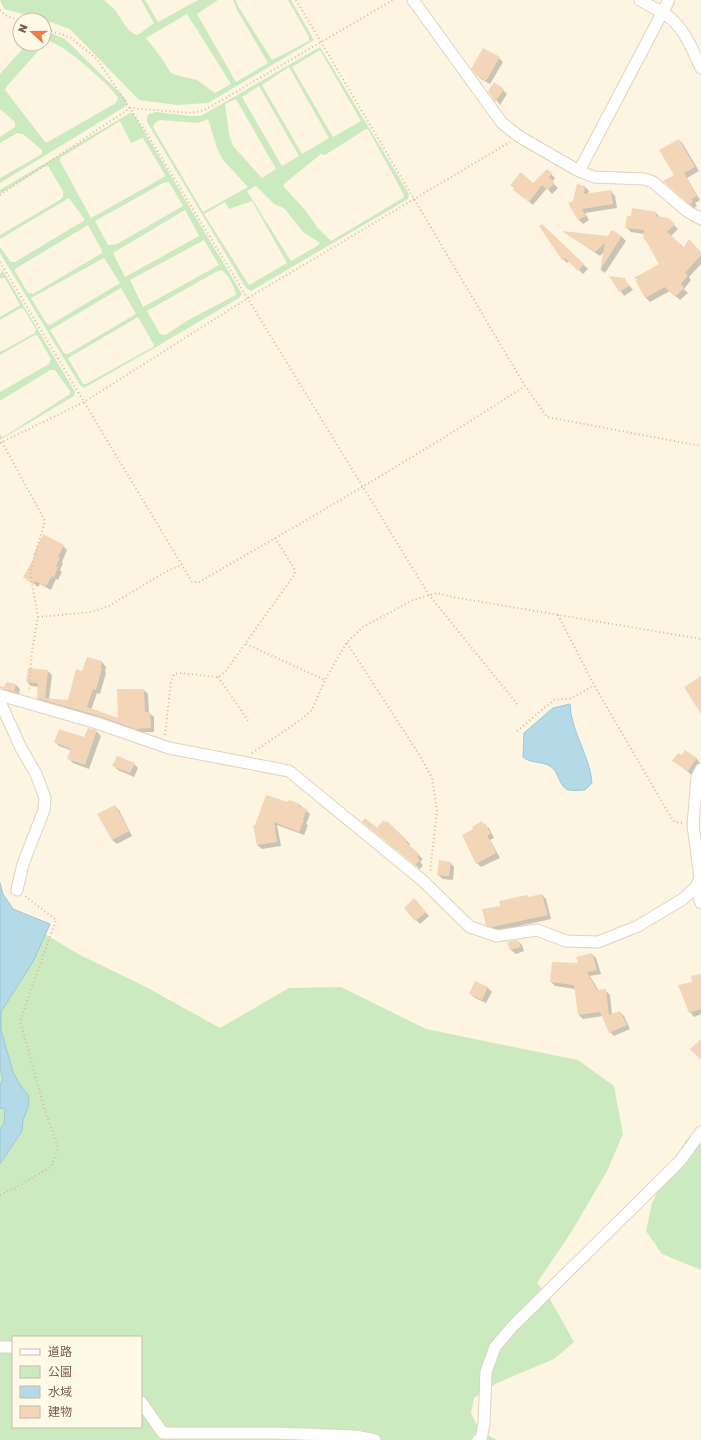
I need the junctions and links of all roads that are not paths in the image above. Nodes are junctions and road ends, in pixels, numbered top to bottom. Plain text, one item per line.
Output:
1 (413, 0) edge
2 (640, 0) edge
3 (669, 0) edge
4 (663, 13) junction
5 (701, 68) edge
6 (579, 171) junction
7 (701, 219) edge
8 (0, 695) edge
9 (0, 702) edge
10 (701, 769) edge
11 (696, 887) junction
12 (18, 890) road end
13 (701, 903) edge
14 (701, 1132) edge
15 (0, 1347) edge
16 (12, 1347) edge
17 (142, 1403) edge
18 (375, 1440) edge
19 (478, 1440) edge

1 - 6 street
2 - 4 street
3 - 4 street
4 - 5 street
4 - 6 street
6 - 7 street
8 - 11 street
9 - 12 street
10 - 11 street
11 - 13 street
14 - 19 street
15 - 16 street
17 - 18 street

